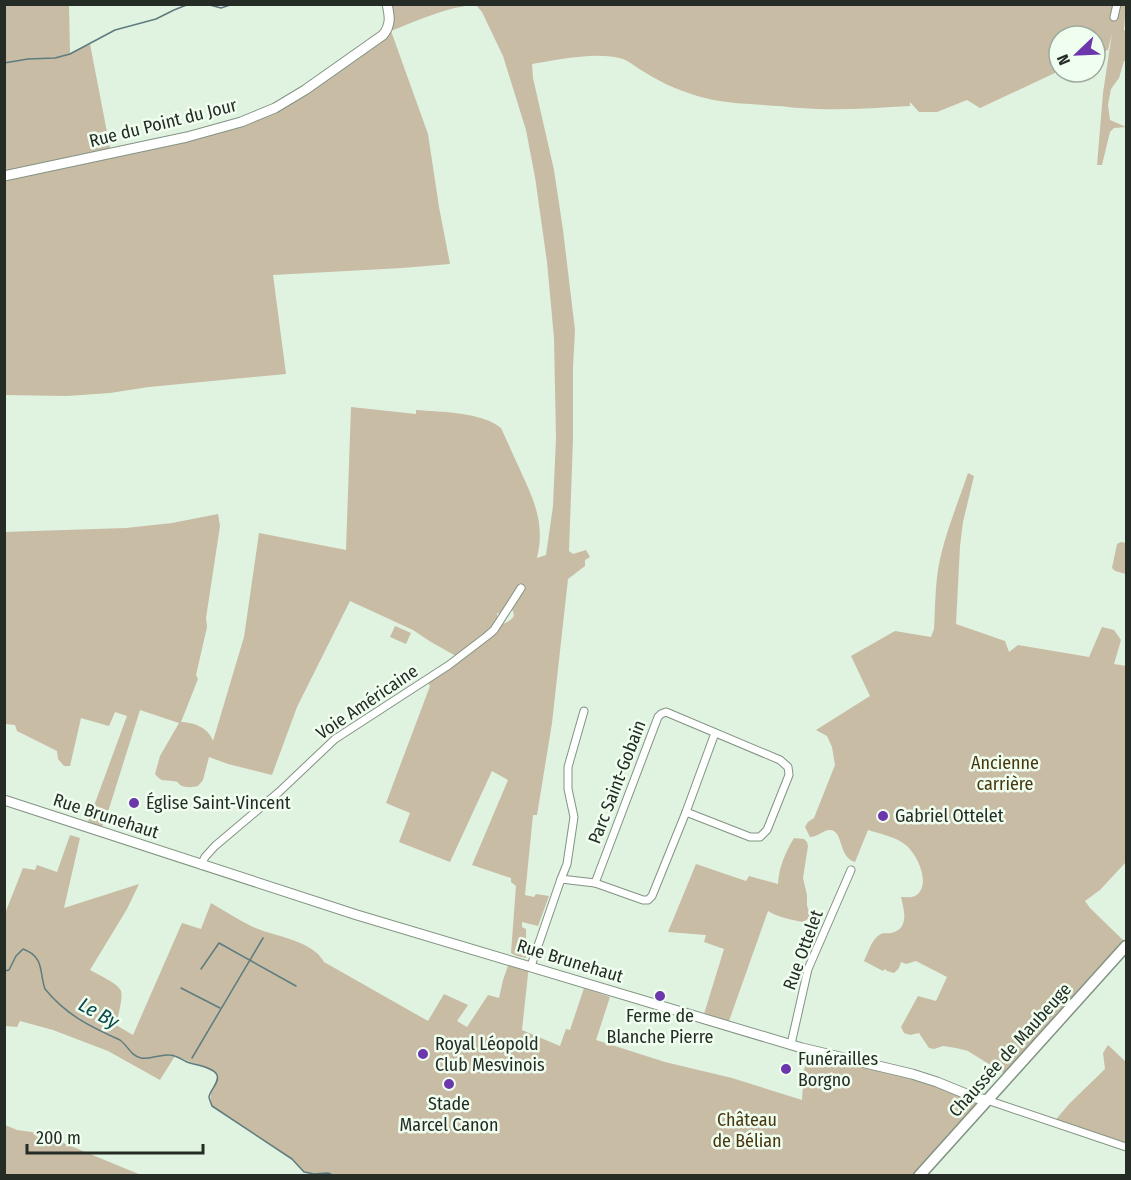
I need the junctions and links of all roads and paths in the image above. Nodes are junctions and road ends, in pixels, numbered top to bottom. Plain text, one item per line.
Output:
1 (387, 4) edge
2 (1117, 4) edge
3 (1114, 17) dead end
4 (4, 176) edge
5 (520, 588) dead end
6 (584, 711) dead end
7 (715, 733) junction
8 (4, 800) edge
9 (686, 812) junction
10 (201, 865) junction
11 (852, 870) dead end
12 (561, 879) junction
13 (595, 883) junction
14 (1126, 946) edge
15 (531, 966) junction
16 (791, 1044) junction
17 (987, 1100) junction
18 (1126, 1147) edge
19 (919, 1176) edge

1 - 4 street, Rue du Point du Jour
2 - 3 street
5 - 10 street, Voie Américaine
6 - 12 street, Parc Saint-Gobain
7 - 9 street
7 - 9 street, Parc Saint-Gobain
7 - 13 street, Parc Saint-Gobain
8 - 10 street, Rue Brunehaut
9 - 13 street
10 - 15 street, Rue Brunehaut
11 - 16 street, Rue Ottelet
12 - 13 street
12 - 15 street, Parc Saint-Gobain
14 - 17 main road, Chaussée de Maubeuge
15 - 16 street, Rue Brunehaut
16 - 17 street, Rue Brunehaut
17 - 18 street, Rue Brunehaut
17 - 19 main road, Chaussée de Maubeuge

